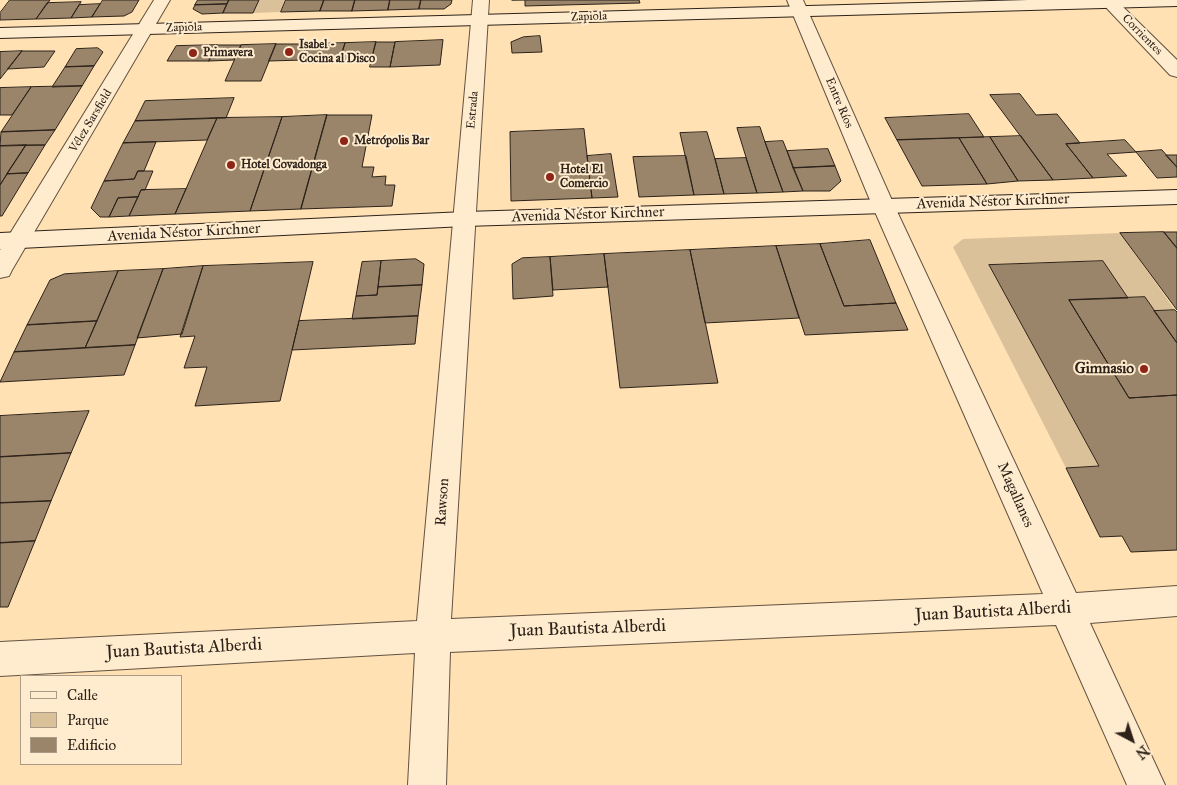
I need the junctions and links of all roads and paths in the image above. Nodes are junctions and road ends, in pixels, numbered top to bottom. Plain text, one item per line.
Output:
1 (162, 0) edge
2 (481, 0) edge
3 (1177, 1) edge
4 (1109, 2) edge
5 (798, 6) edge
6 (480, 20) junction
7 (146, 29) junction
8 (0, 33) edge
9 (1177, 71) edge
10 (1177, 197) edge
11 (883, 206) junction
12 (465, 220) junction
13 (9, 241) edge
14 (0, 270) edge
15 (1177, 601) edge
16 (1067, 609) junction
17 (433, 636) junction
18 (0, 659) edge
19 (427, 785) edge
20 (1146, 785) edge

1 - 7 street, Vélez Sarsfield
2 - 6 street, Estrada
3 - 4 street, Zapiola
4 - 5 street, Zapiola
4 - 9 street, Corrientes
5 - 6 street, Zapiola
5 - 11 street, Entre Ríos
6 - 7 street, Zapiola
6 - 12 street, Estrada
7 - 8 street, Zapiola
7 - 13 street, Vélez Sarsfield
10 - 11 street, Avenida Néstor Kirchner
11 - 12 street, Avenida Néstor Kirchner
11 - 16 street, Magallanes
12 - 13 street, Avenida Néstor Kirchner
12 - 17 street, Rawson
13 - 14 street, Vélez Sarsfield
15 - 16 street, Juan Bautista Alberdi
16 - 17 street, Juan Bautista Alberdi
16 - 20 street, Magallanes
17 - 18 street, Juan Bautista Alberdi
17 - 19 street, Rawson

